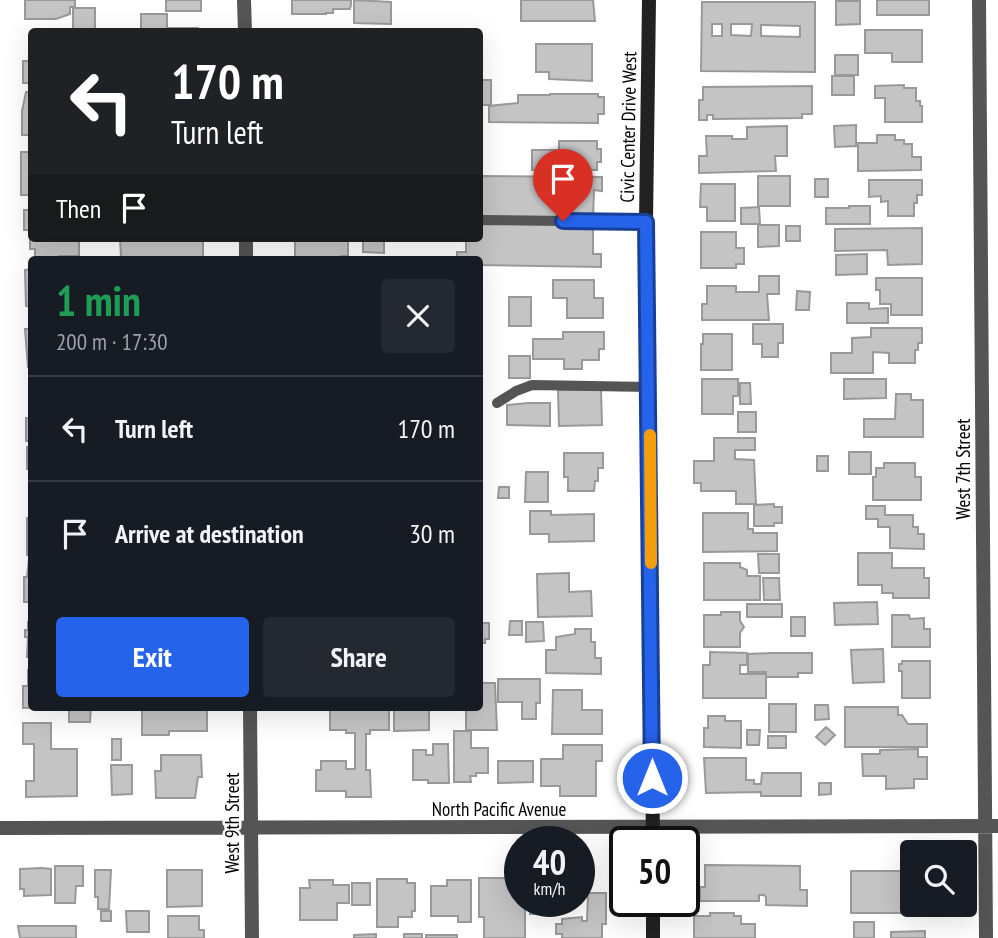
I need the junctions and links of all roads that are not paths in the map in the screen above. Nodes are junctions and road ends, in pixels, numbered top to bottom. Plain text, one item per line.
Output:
1 (244, 0) edge
2 (649, 0) edge
3 (979, 0) edge
4 (245, 28) edge
5 (483, 220) edge
6 (646, 222) junction
7 (649, 387) junction
8 (497, 403) dead end
9 (250, 711) edge
10 (652, 826) edge
11 (991, 826) edge
12 (0, 828) edge
13 (251, 828) junction
14 (609, 834) edge
15 (700, 834) edge
16 (653, 917) edge
17 (252, 938) edge
18 (653, 938) edge
19 (986, 938) edge

1 - 4 street
2 - 6 main road, Civic Center Drive West
3 - 11 street, West 7th Street
5 - 6 lane
6 - 7 main road, Civic Center Drive West
7 - 8 lane
7 - 10 main road, Civic Center Drive West
9 - 13 street, West 9th Street
11 - 15 street, North Pacific Avenue
11 - 19 street, West 7th Street
12 - 13 street, North Pacific Avenue
13 - 14 street, North Pacific Avenue
13 - 17 street, West 9th Street
16 - 18 main road

